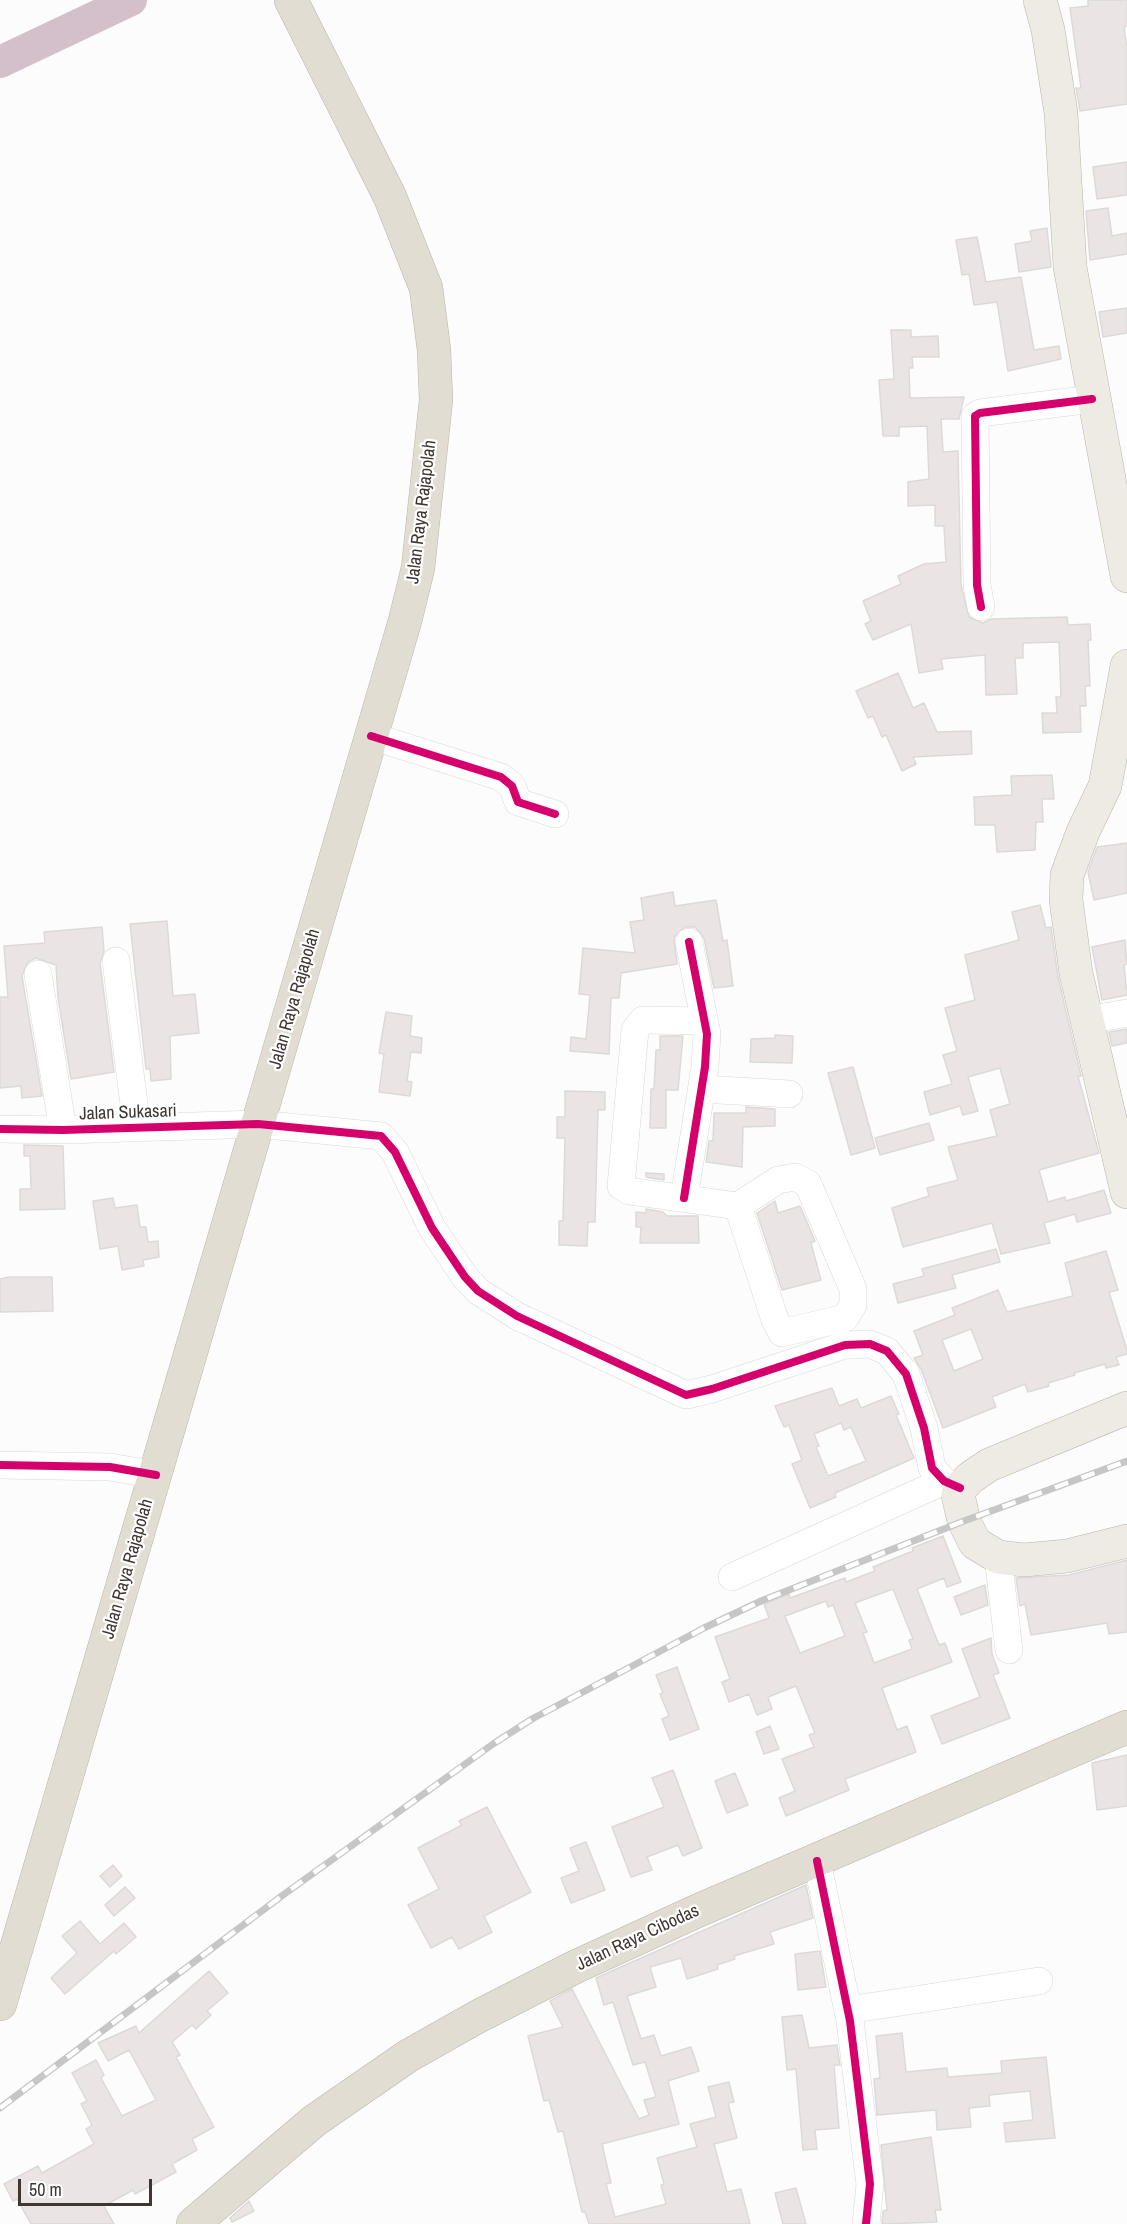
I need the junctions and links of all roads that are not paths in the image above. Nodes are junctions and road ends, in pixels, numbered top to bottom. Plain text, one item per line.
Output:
1 (291, 0) edge
2 (1040, 0) edge
3 (1092, 399) junction
4 (1127, 576) edge
5 (981, 608) dead end
6 (1127, 666) edge
7 (371, 736) junction
8 (555, 814) dead end
9 (689, 942) dead end
10 (116, 961) dead end
11 (38, 974) dead end
12 (1127, 1013) edge
13 (1087, 1020) junction
14 (705, 1021) junction
15 (702, 1089) junction
16 (789, 1094) dead end
17 (258, 1124) junction
18 (137, 1128) junction
19 (0, 1129) edge
20 (63, 1130) junction
21 (1127, 1192) edge
22 (610, 1193) dead end
23 (684, 1198) junction
24 (738, 1206) junction
25 (782, 1333) junction
26 (780, 1365) junction
27 (1127, 1408) edge
28 (0, 1465) edge
29 (156, 1475) junction
30 (952, 1484) junction
31 (1127, 1541) edge
32 (998, 1557) junction
33 (732, 1577) dead end
34 (1009, 1650) dead end
35 (1127, 1727) edge
36 (817, 1861) junction
37 (1039, 1981) dead end
38 (0, 2004) edge
39 (848, 2010) junction
40 (199, 2222) edge
41 (866, 2224) edge

1 - 7 highway, Jalan Raya Rajapolah
2 - 3 main road
3 - 4 main road
3 - 5 street
6 - 13 main road
7 - 8 street
7 - 17 highway, Jalan Raya Rajapolah
9 - 14 street
10 - 18 street
11 - 20 street
12 - 13 street
13 - 21 main road
14 - 15 street
14 - 23 street
15 - 16 street
15 - 23 street
17 - 18 street, Jalan Sukasari
17 - 26 street, Jalan Sukasari
17 - 29 highway, Jalan Raya Rajapolah
18 - 20 street, Jalan Sukasari
19 - 20 street, Jalan Sukasari
22 - 23 street
23 - 24 street
23 - 26 street
24 - 25 street
24 - 25 street
25 - 26 street
26 - 30 street
27 - 30 main road
28 - 29 street
29 - 38 highway, Jalan Raya Rajapolah
30 - 32 main road
30 - 33 street
31 - 32 main road
32 - 34 street
35 - 36 highway, Jalan Raya Cibodas
36 - 39 street
36 - 40 highway, Jalan Raya Cibodas
37 - 39 street
39 - 41 street

